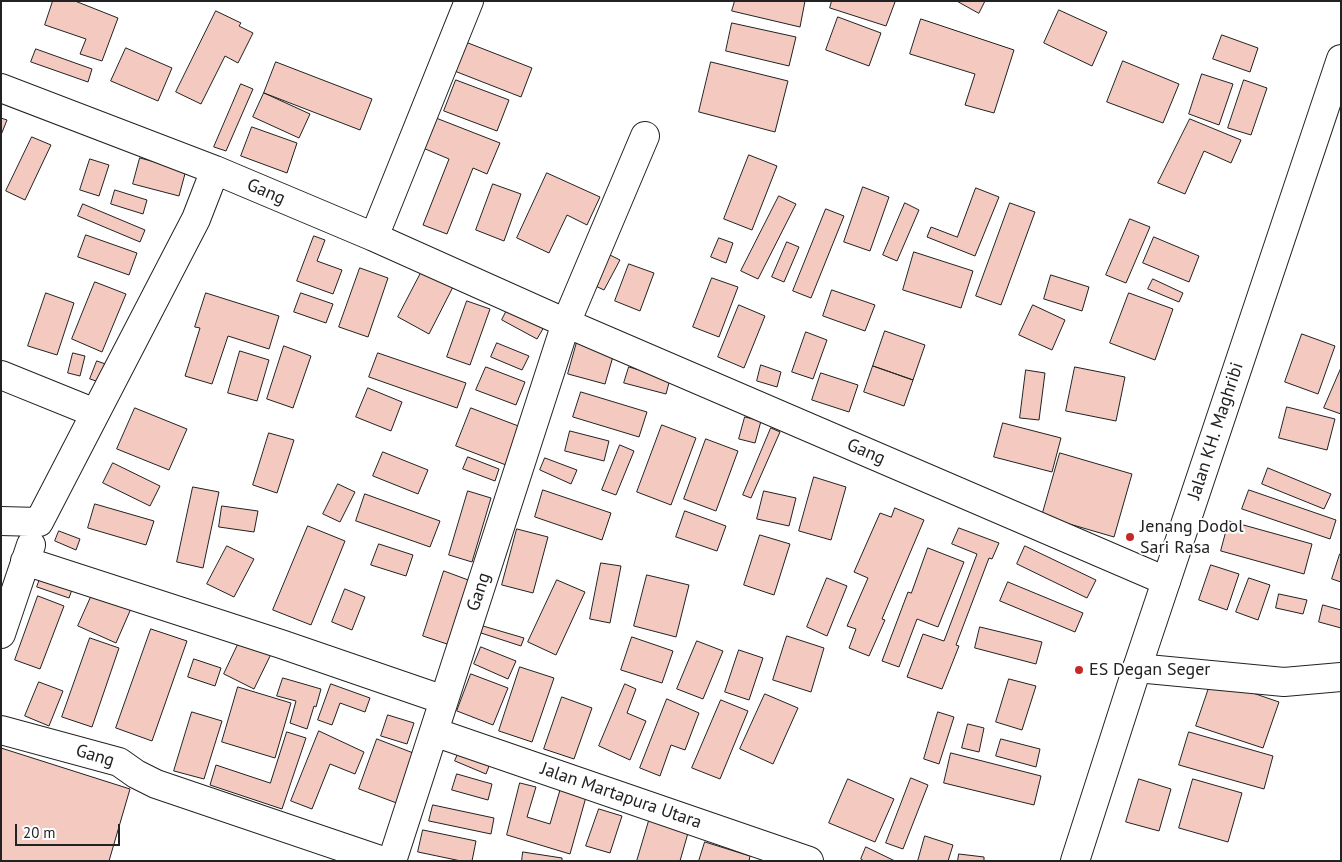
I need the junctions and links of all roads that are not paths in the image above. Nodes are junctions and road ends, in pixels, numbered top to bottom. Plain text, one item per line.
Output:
1 (469, 1) edge
2 (1341, 59) edge
3 (1, 88) edge
4 (645, 136) dead end
5 (215, 170) junction
6 (374, 237) junction
7 (566, 323) junction
8 (1, 374) edge
9 (95, 413) junction
10 (1, 521) edge
11 (39, 522) junction
12 (26, 561) junction
13 (1166, 581) junction
14 (1, 634) edge
15 (1137, 668) junction
16 (1341, 677) edge
17 (444, 700) junction
18 (1, 730) edge
19 (434, 732) junction
20 (383, 861) edge
21 (392, 861) edge
22 (809, 861) edge
23 (1075, 861) edge

1 - 6 main road
2 - 13 main road, Jalan KH. Maghribi
3 - 5 main road, Gang
4 - 7 main road
5 - 6 main road, Gang
5 - 9 main road
6 - 7 main road, Gang
7 - 13 main road, Gang
7 - 17 main road, Gang
8 - 9 main road
9 - 11 main road
10 - 11 main road
11 - 12 main road
12 - 14 main road
12 - 17 main road
13 - 15 main road, Jalan KH. Maghribi
15 - 16 main road
15 - 23 main road, Jalan KH. Maghribi
17 - 19 main road, Gang
18 - 20 main road, Gang
19 - 21 main road, Gang
19 - 22 main road, Jalan Martapura Utara

